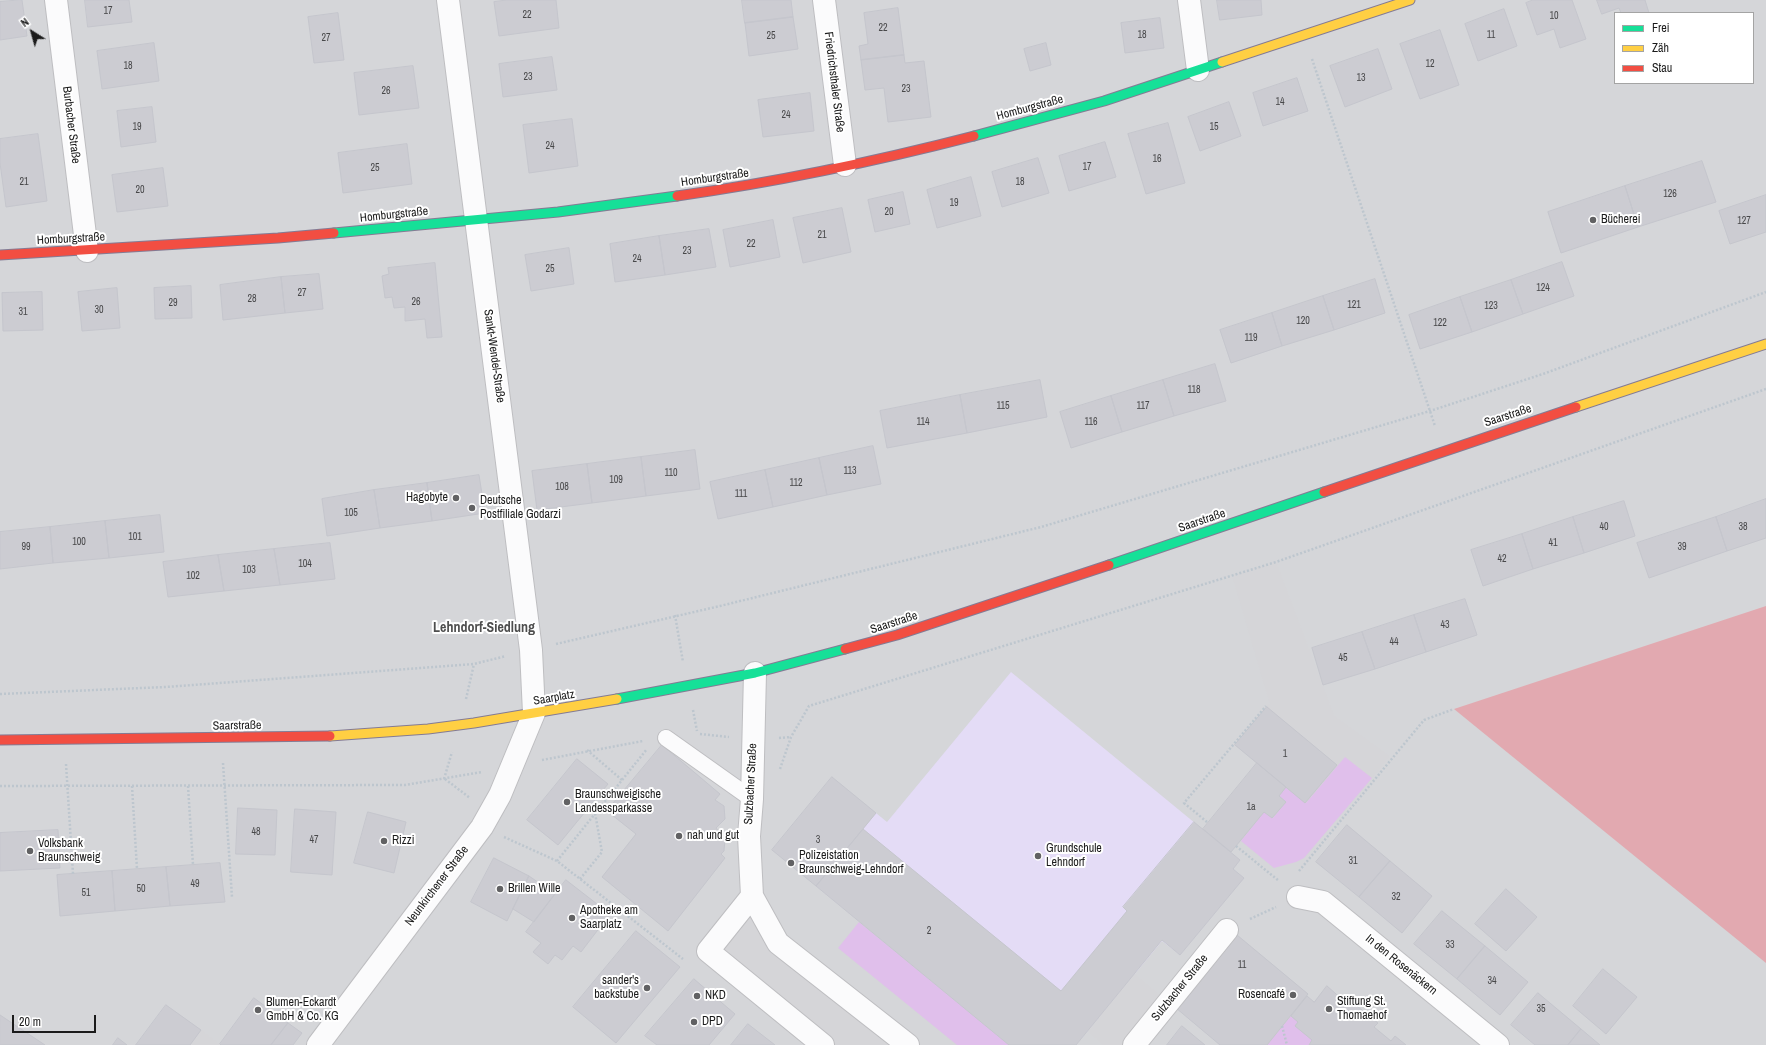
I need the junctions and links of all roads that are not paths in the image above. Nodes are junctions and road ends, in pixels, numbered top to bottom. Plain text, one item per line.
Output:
1 (56, 0) edge
2 (448, 0) edge
3 (824, 0) edge
4 (1189, 0) edge
5 (1410, 0) edge
6 (1198, 70) junction
7 (845, 165) junction
8 (476, 219) junction
9 (87, 251) junction
10 (0, 255) edge
11 (1766, 344) edge
12 (755, 673) junction
13 (637, 695) joint
14 (534, 713) junction
15 (474, 724) joint
16 (661, 739) road end
17 (0, 740) edge
18 (752, 799) junction
19 (1292, 892) road end
20 (752, 896) junction
21 (1227, 930) road end
22 (318, 1045) edge
23 (823, 1045) edge
24 (908, 1045) edge
25 (1134, 1045) edge
26 (1498, 1045) edge

1 - 9 street, Burbacher Straße
2 - 8 street, Sankt-Wendel-Straße
3 - 7 street, Friedrichsthaler Straße
4 - 6 street
5 - 6 street, Homburgstraße
6 - 7 street, Homburgstraße
7 - 8 street, Homburgstraße
8 - 9 street, Homburgstraße
8 - 14 street, Sankt-Wendel-Straße
9 - 10 street, Homburgstraße
11 - 12 street, Saarstraße
12 - 13 street, Saarstraße
12 - 18 street, Sulzbacher Straße
13 - 14 street, Saarplatz
14 - 15 street, Saarplatz
14 - 22 street, Neunkirchener Straße
15 - 17 street, Saarstraße
16 - 18 lane
18 - 20 street, Sulzbacher Straße
19 - 26 street, In den Rosenäckern
20 - 23 street
20 - 24 street, Sulzbacher Straße
21 - 25 street, Sulzbacher Straße

